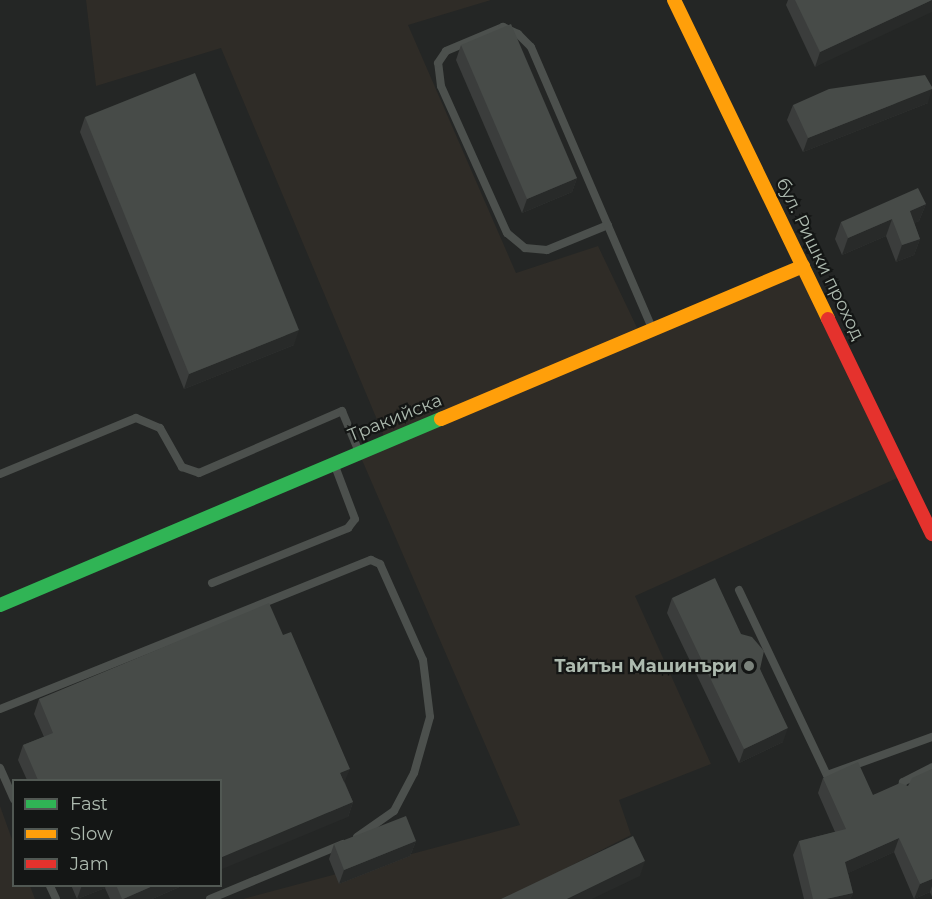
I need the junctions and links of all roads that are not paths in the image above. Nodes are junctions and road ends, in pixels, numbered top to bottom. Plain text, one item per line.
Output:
1 (674, 0) edge
2 (608, 225) junction
3 (803, 266) junction
4 (653, 331) junction
5 (359, 453) junction
6 (334, 463) junction
7 (0, 474) edge
8 (932, 534) edge
9 (212, 583) dead end
10 (740, 590) dead end
11 (0, 605) edge
12 (0, 710) edge
13 (932, 737) edge
14 (932, 767) edge
15 (0, 768) edge
16 (12, 795) edge
17 (900, 795) edge
18 (210, 899) edge

1 - 3 street, бул. Ришки проход
2 - 2 lane
2 - 4 lane
3 - 4 street, Тракийска
3 - 8 street, бул. Ришки проход
4 - 5 street, Тракийска
5 - 6 street, Тракийска
5 - 7 lane
6 - 9 lane
6 - 11 street, Тракийска
10 - 13 lane
12 - 18 lane
14 - 17 lane
15 - 16 lane

